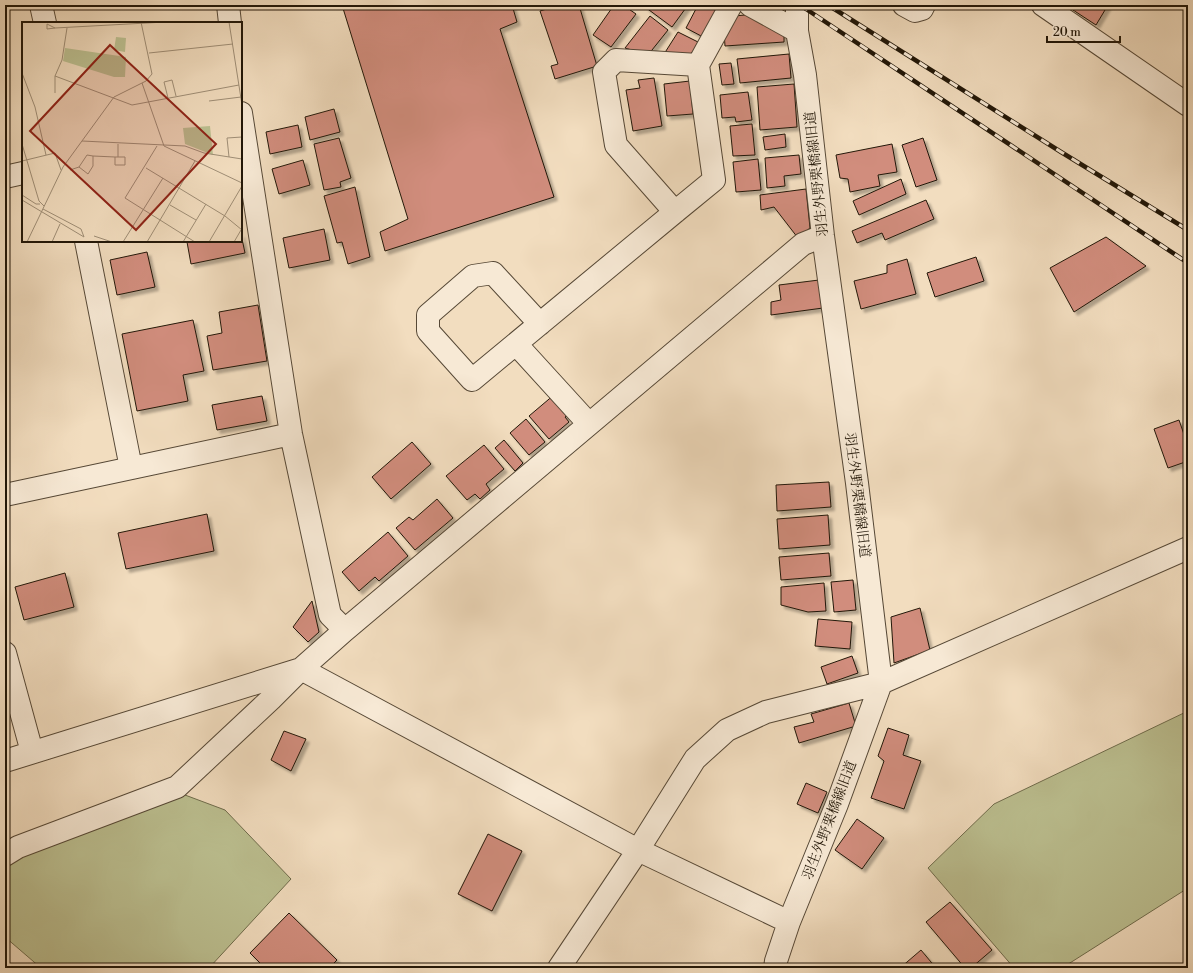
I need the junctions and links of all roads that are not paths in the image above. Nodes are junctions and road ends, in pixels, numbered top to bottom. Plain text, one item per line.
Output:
1 (41, 5) edge
2 (228, 5) edge
3 (730, 5) edge
4 (750, 5) edge
5 (797, 5) edge
6 (904, 5) edge
7 (924, 5) edge
8 (1043, 5) edge
9 (45, 22) edge
10 (230, 22) edge
11 (797, 31) junction
12 (698, 65) junction
13 (1188, 105) edge
14 (242, 126) edge
15 (22, 173) edge
16 (5, 177) edge
17 (675, 212) junction
18 (823, 236) junction
19 (86, 242) edge
20 (540, 324) junction
21 (516, 344) junction
22 (589, 424) junction
23 (291, 434) junction
24 (131, 468) junction
25 (5, 495) edge
26 (1188, 548) edge
27 (345, 630) junction
28 (5, 653) edge
29 (300, 669) junction
30 (881, 683) junction
31 (32, 752) junction
32 (5, 761) edge
33 (638, 850) junction
34 (5, 855) edge
35 (789, 922) junction
36 (559, 968) edge
37 (775, 968) edge

1 - 9 street
2 - 10 street
3 - 12 street
4 - 11 street
5 - 11 street, 羽生外野栗橋線旧道
6 - 7 street
8 - 13 street
11 - 18 street, 羽生外野栗橋線旧道
12 - 17 street
12 - 17 street
14 - 23 street
15 - 16 street
17 - 20 street
18 - 22 street
18 - 30 street, 羽生外野栗橋線旧道
19 - 24 street
20 - 21 street
20 - 21 street
21 - 22 street
22 - 27 street
23 - 24 street
23 - 27 street
24 - 25 street
26 - 30 street
27 - 29 street
28 - 31 street
29 - 31 street
29 - 33 street
29 - 34 street
30 - 33 street
30 - 35 street, 羽生外野栗橋線旧道
31 - 32 street
33 - 35 street
33 - 36 street
35 - 37 street, 羽生外野栗橋線旧道

